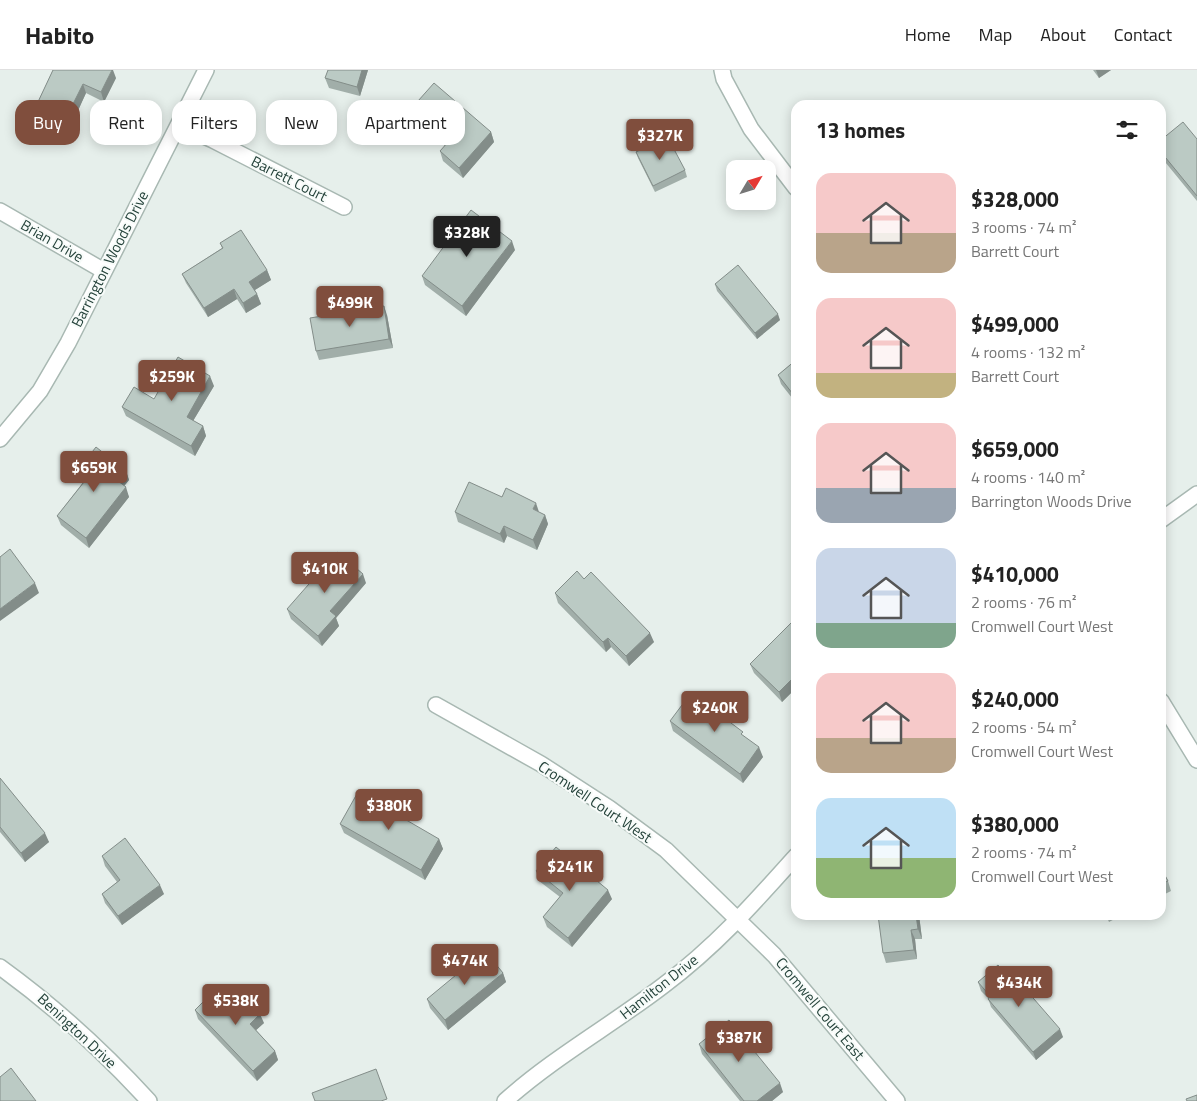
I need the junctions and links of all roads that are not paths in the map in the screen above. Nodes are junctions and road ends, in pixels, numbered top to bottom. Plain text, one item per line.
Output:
1 (206, 70) edge
2 (722, 70) edge
3 (191, 100) edge
4 (172, 139) edge
5 (222, 145) edge
6 (791, 181) edge
7 (344, 207) dead end
8 (0, 211) edge
9 (104, 271) junction
10 (0, 438) edge
11 (1197, 494) edge
12 (1166, 516) edge
13 (436, 705) dead end
14 (1166, 710) edge
15 (1197, 760) edge
16 (791, 862) edge
17 (739, 920) junction
18 (0, 968) edge
19 (149, 1101) edge
20 (505, 1101) edge
21 (897, 1101) edge

1 - 3 street, Barrington Woods Drive
2 - 6 street
4 - 9 street, Barrington Woods Drive
5 - 7 street, Barrett Court
8 - 9 street, Brian Drive
9 - 10 street, Barrington Woods Drive
11 - 12 street
13 - 17 street, Cromwell Court West
14 - 15 street
16 - 17 street, Hamilton Drive
17 - 20 street, Hamilton Drive
17 - 21 street, Cromwell Court East
18 - 19 street, Benington Drive

